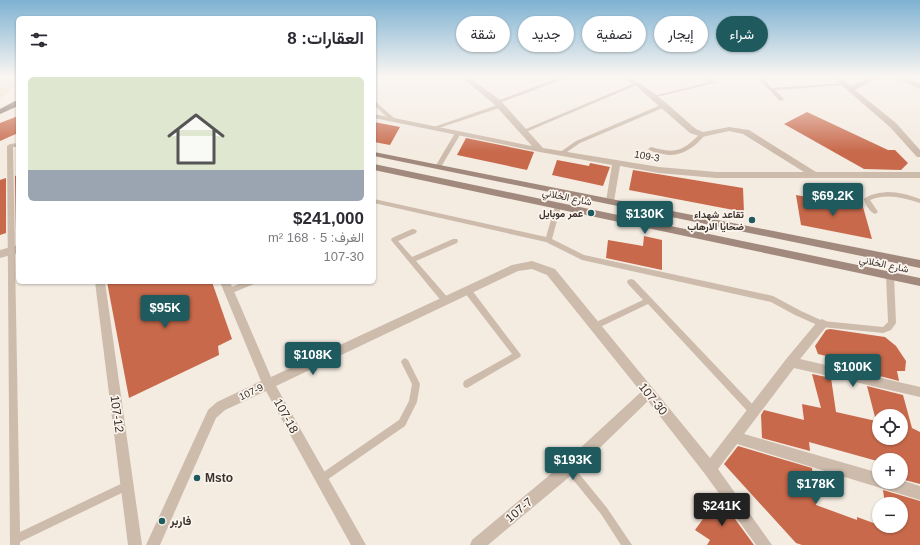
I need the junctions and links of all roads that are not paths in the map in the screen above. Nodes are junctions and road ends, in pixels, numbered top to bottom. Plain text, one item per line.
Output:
1 (496, 101) edge
2 (505, 101) edge
3 (595, 101) edge
4 (658, 101) edge
5 (865, 101) edge
6 (16, 104) edge
7 (376, 104) edge
8 (499, 104) junction
9 (664, 106) junction
10 (0, 112) edge
11 (376, 116) edge
12 (393, 120) junction
13 (434, 128) junction
14 (524, 131) junction
15 (458, 133) junction
16 (702, 135) junction
17 (14, 145) edge
18 (651, 149) dead end
19 (540, 150) junction
20 (562, 153) junction
21 (376, 154) edge
22 (920, 155) edge
23 (617, 162) junction
24 (376, 167) edge
25 (438, 167) junction
26 (920, 175) edge
27 (814, 176) junction
28 (376, 201) edge
29 (610, 201) junction
30 (920, 201) edge
31 (558, 206) junction
32 (875, 212) dead end
33 (414, 231) dead end
34 (548, 240) junction
35 (455, 241) dead end
36 (15, 250) edge
37 (0, 254) edge
38 (411, 260) junction
39 (920, 264) edge
40 (532, 265) joint
41 (890, 276) junction
42 (631, 282) dead end
43 (920, 282) edge
44 (100, 284) edge
45 (242, 284) edge
46 (227, 287) edge
47 (468, 291) junction
48 (446, 301) junction
49 (648, 301) junction
50 (822, 324) junction
51 (595, 326) junction
52 (405, 362) dead end
53 (791, 362) junction
54 (268, 384) junction
55 (467, 384) dead end
56 (920, 392) edge
57 (648, 393) junction
58 (753, 411) junction
59 (734, 437) junction
60 (569, 468) junction
61 (710, 469) junction
62 (872, 478) edge
63 (321, 479) junction
64 (127, 486) junction
65 (907, 489) edge
66 (920, 493) edge
67 (15, 542) edge
68 (135, 545) edge
69 (153, 545) edge
70 (358, 545) edge
71 (477, 545) edge
72 (627, 545) edge
73 (765, 545) edge

1 - 8 street
2 - 8 lane
3 - 14 lane
4 - 9 street
5 - 22 street
6 - 10 main road
7 - 12 lane
8 - 13 lane
8 - 14 street
9 - 16 street
9 - 20 lane
11 - 12 street, 109-3
12 - 13 street, 109-3
13 - 15 street, 109-3
14 - 19 street
15 - 19 street, 109-3
15 - 25 lane
16 - 18 lane
16 - 27 street
17 - 36 lane
19 - 20 street, 109-3
20 - 23 street, 109-3
21 - 25 main road, شارع الخلاني
23 - 27 street, 109-3
23 - 29 street
24 - 31 main road, شارع الخلاني
25 - 29 main road, شارع الخلاني
26 - 27 street, 109-3
28 - 34 lane
29 - 39 main road, شارع الخلاني
30 - 32 lane
31 - 34 lane
31 - 41 main road, شارع الخلاني
33 - 38 lane
34 - 50 lane
35 - 38 lane
36 - 37 street
36 - 67 lane
38 - 48 lane
40 - 47 street, 107-9
40 - 51 street, 107-30
41 - 43 main road, شارع الخلاني
41 - 50 lane
42 - 49 lane
44 - 64 street, 107-12
45 - 46 lane
46 - 54 street, 107-18
47 - 48 street, 107-9
47 - 55 lane
48 - 54 street, 107-9
49 - 51 lane
49 - 58 lane
50 - 53 street
51 - 57 street, 107-30
52 - 63 lane
53 - 56 street
53 - 58 street
54 - 63 street, 107-18
54 - 69 street, 107-9
57 - 60 street, 107-7
57 - 61 street, 107-30
58 - 59 street
59 - 61 street
59 - 62 street
60 - 71 street, 107-7
60 - 72 lane
61 - 73 street, 107-30
63 - 70 street, 107-18
64 - 67 lane
64 - 68 street, 107-12
65 - 66 street

